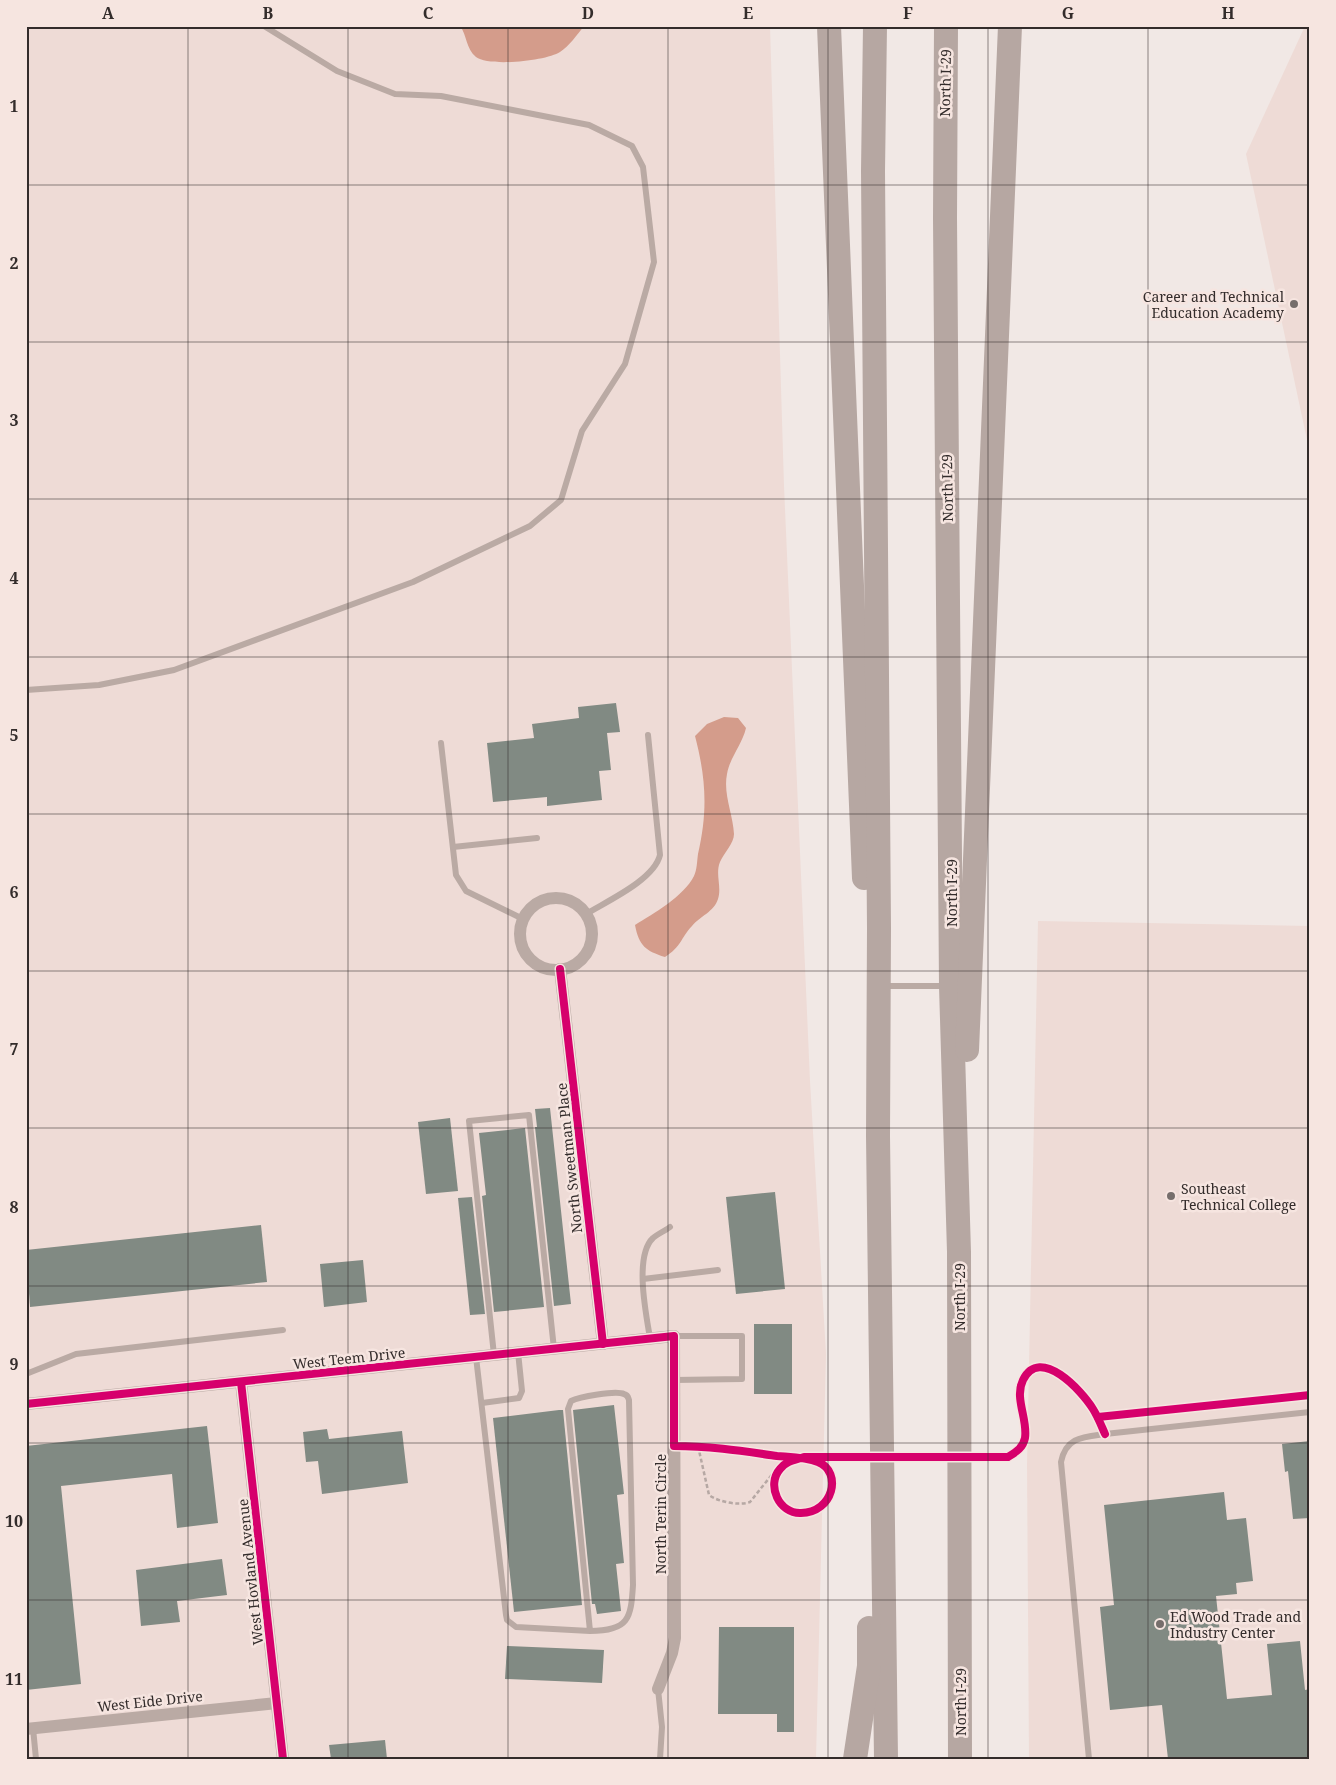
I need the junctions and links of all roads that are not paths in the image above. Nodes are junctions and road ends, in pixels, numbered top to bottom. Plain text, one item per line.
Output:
1 (264, 26) edge
2 (829, 26) edge
3 (875, 26) edge
4 (946, 26) edge
5 (1010, 26) edge
6 (26, 690) edge
7 (648, 735) dead end
8 (441, 743) dead end
9 (537, 838) dead end
10 (453, 847) junction
11 (586, 914) junction
12 (523, 919) junction
13 (560, 969) junction
14 (879, 986) junction
15 (951, 986) junction
16 (878, 1136) junction
17 (670, 1228) dead end
18 (959, 1252) junction
19 (718, 1270) dead end
20 (643, 1279) junction
21 (283, 1330) dead end
22 (674, 1336) junction
23 (650, 1338) junction
24 (603, 1344) junction
25 (554, 1349) junction
26 (518, 1352) junction
27 (494, 1355) junction
28 (476, 1357) junction
29 (26, 1374) edge
30 (674, 1380) junction
31 (241, 1382) junction
32 (482, 1403) junction
33 (26, 1404) edge
34 (1310, 1412) edge
35 (883, 1510) junction
36 (590, 1630) junction
37 (658, 1689) joint
38 (277, 1703) junction
39 (30, 1729) edge
40 (36, 1759) edge
41 (283, 1759) edge
42 (660, 1759) edge
43 (855, 1759) edge
44 (886, 1759) edge
45 (960, 1759) edge
46 (1089, 1759) edge

1 - 6 lane
2 - 16 highway
3 - 14 highway
4 - 15 highway, North I-29
5 - 18 highway
7 - 11 lane
8 - 10 lane
9 - 10 lane
10 - 12 lane
11 - 12 street
11 - 13 street
12 - 13 street
13 - 24 street, North Sweetman Place
14 - 15 lane
14 - 16 highway
15 - 18 highway, North I-29
16 - 35 highway
17 - 20 lane
18 - 45 highway, North I-29
19 - 20 lane
20 - 23 lane
21 - 29 lane
22 - 23 street, West Teem Drive
22 - 30 street, North Terin Circle
22 - 30 lane
23 - 24 street, West Teem Drive
24 - 25 street, West Teem Drive
25 - 26 street, West Teem Drive
25 - 27 lane
26 - 27 street, West Teem Drive
26 - 32 lane
27 - 28 street, West Teem Drive
28 - 31 street, West Teem Drive
28 - 32 lane
30 - 37 street, North Terin Circle
31 - 33 street, West Teem Drive
31 - 38 street, West Hovland Avenue
32 - 36 lane
34 - 46 lane
35 - 43 highway
35 - 44 highway
36 - 36 lane
37 - 42 lane
38 - 39 street, West Eide Drive
38 - 41 street, West Hovland Avenue
39 - 40 lane

